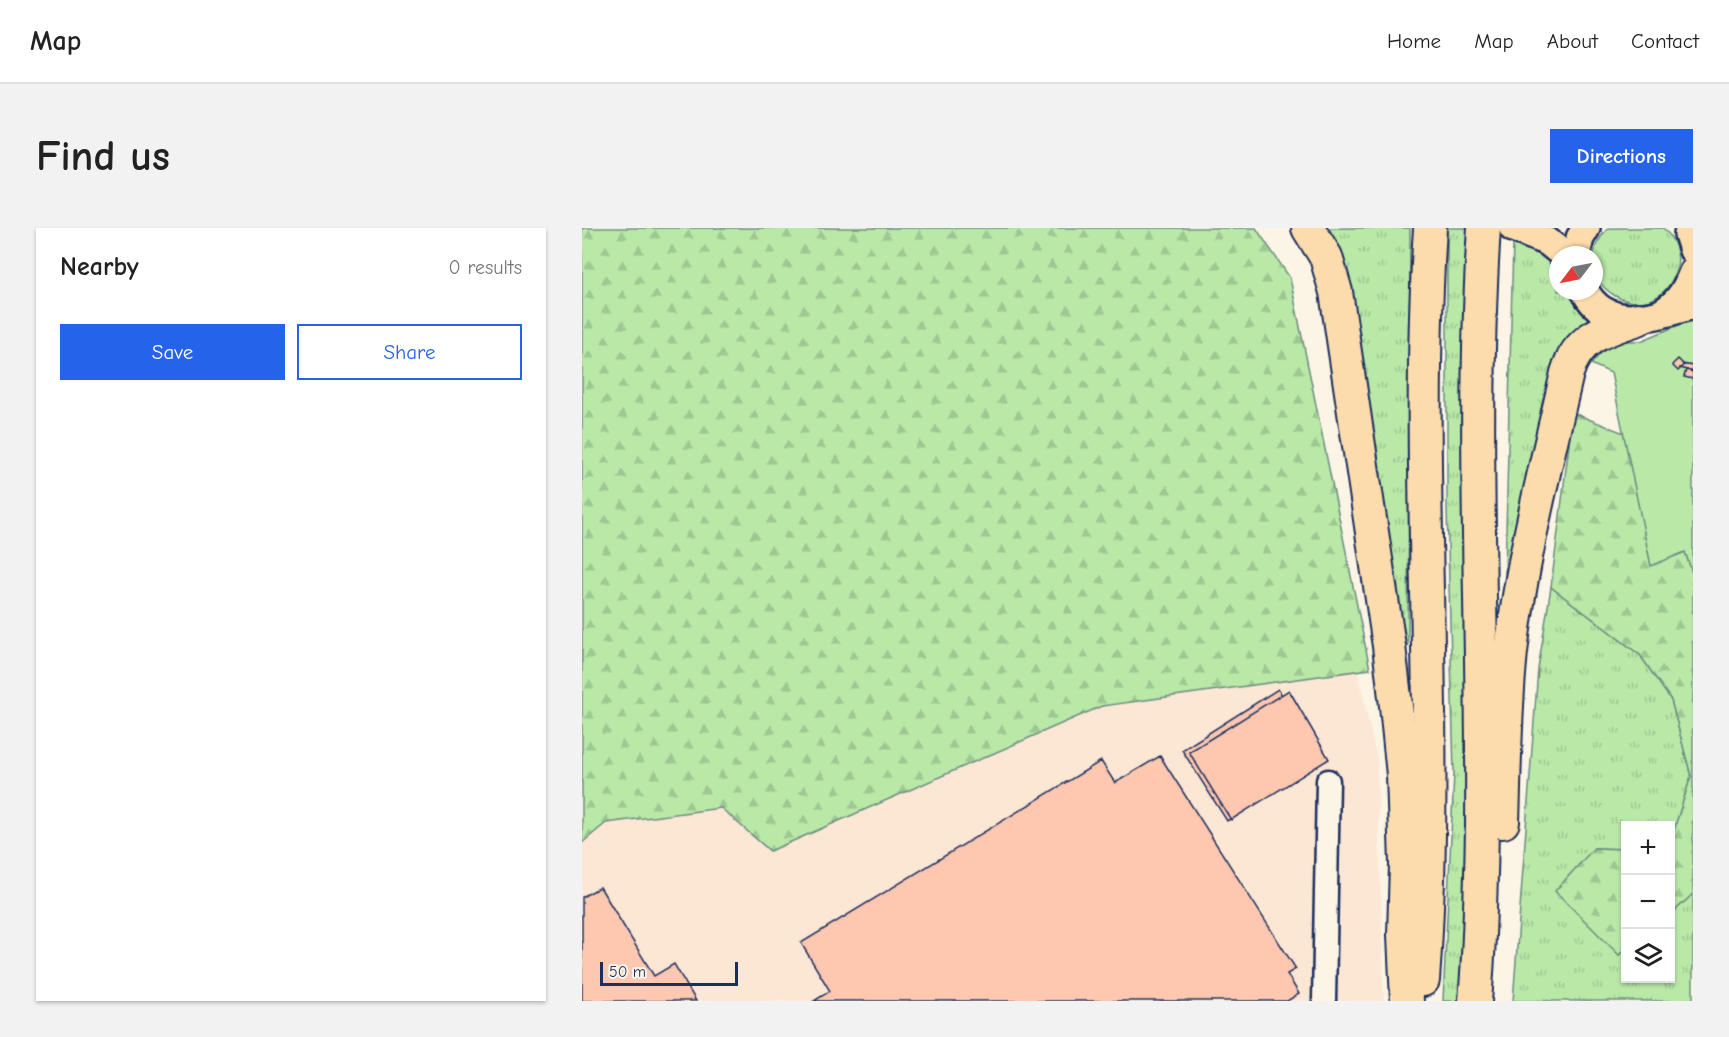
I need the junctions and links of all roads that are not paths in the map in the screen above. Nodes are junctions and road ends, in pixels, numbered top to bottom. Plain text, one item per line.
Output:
1 (1308, 228) edge
2 (1430, 228) edge
3 (1484, 228) edge
4 (1586, 228) edge
5 (1525, 232) edge
6 (1553, 246) edge
7 (1578, 246) edge
8 (1693, 272) edge
9 (1593, 300) edge
10 (1693, 305) edge
11 (1647, 317) junction
12 (1328, 781) dead end
13 (1478, 970) junction
14 (1324, 1001) edge
15 (1407, 1001) edge
16 (1422, 1001) edge
17 (1475, 1001) edge

1 - 15 highway
2 - 16 highway
3 - 13 highway
4 - 7 main road
5 - 6 main road
8 - 11 main road
9 - 11 main road
10 - 11 main road
11 - 13 highway
12 - 14 lane
13 - 17 highway

